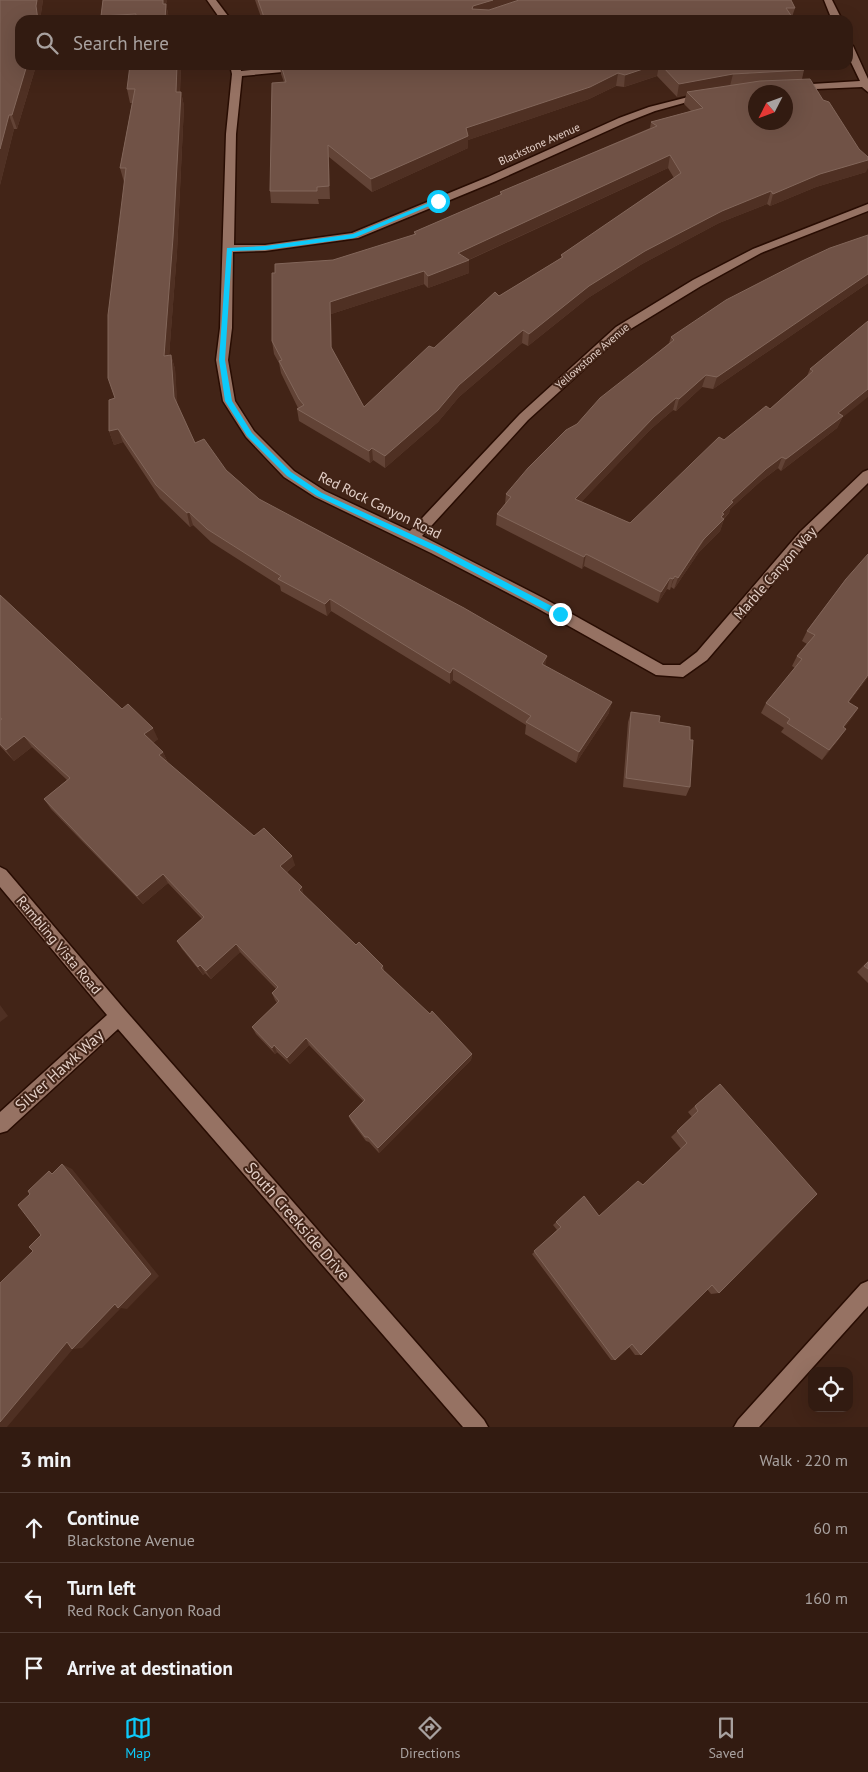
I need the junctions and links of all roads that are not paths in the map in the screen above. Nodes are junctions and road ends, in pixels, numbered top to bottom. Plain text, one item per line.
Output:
1 (211, 0) edge
2 (828, 0) edge
3 (222, 15) edge
4 (835, 15) edge
5 (853, 57) edge
6 (236, 70) edge
7 (866, 86) edge
8 (793, 89) edge
9 (717, 94) edge
10 (868, 207) edge
11 (229, 249) junction
12 (868, 475) edge
13 (412, 538) junction
14 (683, 671) joint
15 (0, 875) edge
16 (119, 1016) junction
17 (0, 1124) edge
18 (868, 1291) edge
19 (477, 1427) edge
20 (745, 1427) edge

1 - 3 street
2 - 4 street
5 - 7 street
6 - 11 street, Red Rock Canyon Road
7 - 8 street
9 - 11 street, Blackstone Avenue
10 - 13 street, Yellowstone Avenue
11 - 13 street, Red Rock Canyon Road
12 - 14 street, Marble Canyon Way
13 - 14 street, Red Rock Canyon Road
15 - 16 street, Rambling Vista Road
16 - 17 street, Silver Hawk Way
16 - 19 street, South Creekside Drive
18 - 20 street

